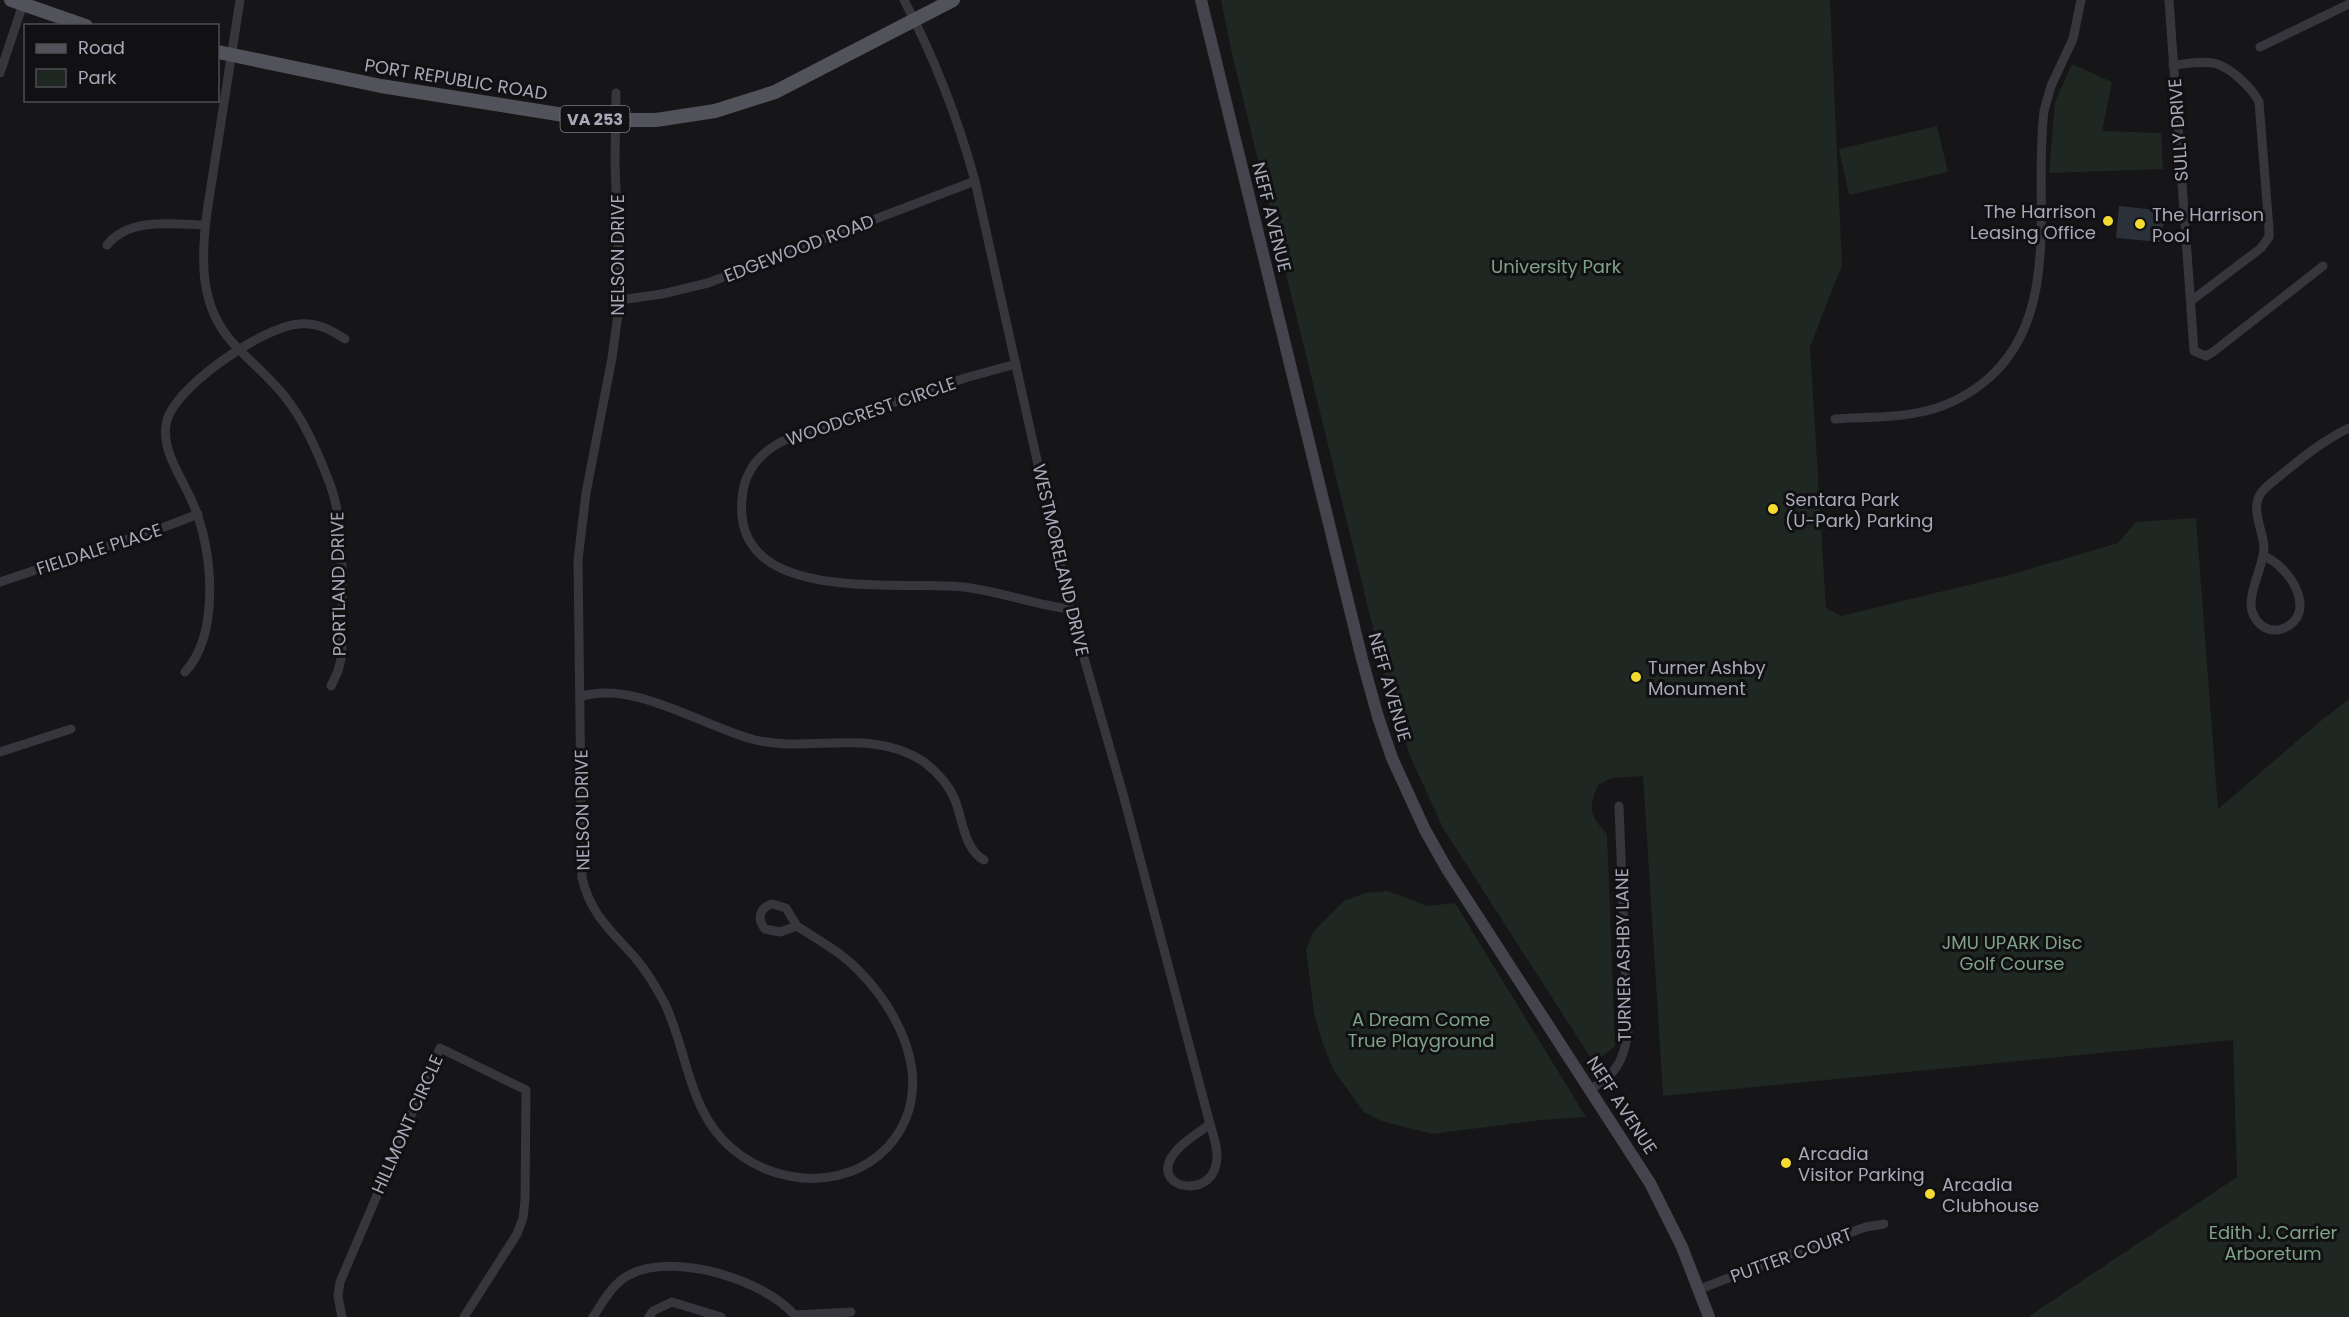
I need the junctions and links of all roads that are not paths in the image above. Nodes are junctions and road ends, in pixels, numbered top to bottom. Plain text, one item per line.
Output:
1 (240, 0) edge
2 (904, 0) edge
3 (953, 0) edge
4 (1201, 0) edge
5 (2081, 0) edge
6 (2169, 0) edge
7 (20, 1) edge
8 (2349, 4) edge
9 (914, 20) junction
10 (81, 24) edge
11 (2260, 47) dead end
12 (224, 54) edge
13 (2173, 65) junction
14 (0, 73) edge
15 (616, 93) dead end
16 (219, 99) edge
17 (219, 102) edge
18 (614, 120) junction
19 (975, 181) junction
20 (205, 225) junction
21 (107, 245) dead end
22 (2323, 267) dead end
23 (620, 300) junction
24 (2191, 301) junction
25 (345, 339) dead end
26 (238, 348) junction
27 (1016, 364) junction
28 (1835, 419) dead end
29 (2349, 428) edge
30 (198, 514) junction
31 (2263, 556) junction
32 (0, 582) edge
33 (1070, 609) junction
34 (185, 672) dead end
35 (331, 686) dead end
36 (580, 697) junction
37 (71, 729) dead end
38 (0, 752) edge
39 (1619, 806) dead end
40 (984, 860) dead end
41 (797, 926) dead end
42 (1591, 1089) junction
43 (1210, 1124) junction
44 (1884, 1224) dead end
45 (1700, 1289) junction
46 (851, 1312) dead end
47 (796, 1316) edge
48 (342, 1317) edge
49 (464, 1317) edge
50 (593, 1317) edge
51 (649, 1317) edge
52 (721, 1317) edge
53 (1709, 1317) edge

1 - 12 street, PORTLAND DRIVE
2 - 9 street, WESTMORELAND DRIVE
3 - 9 main road, PORT REPUBLIC ROAD / VA 253
4 - 42 main road, NEFF AVENUE
5 - 28 street
6 - 13 street, SULLY DRIVE
7 - 10 main road
7 - 14 street
8 - 11 street
9 - 18 main road, PORT REPUBLIC ROAD / VA 253
9 - 19 street, WESTMORELAND DRIVE
12 - 16 street, PORTLAND DRIVE
12 - 18 main road, PORT REPUBLIC ROAD / VA 253
13 - 24 street, SULLY DRIVE
13 - 24 street
15 - 18 street, NELSON DRIVE
17 - 20 street, PORTLAND DRIVE
18 - 23 street, NELSON DRIVE
19 - 23 street, EDGEWOOD ROAD
19 - 27 street, WESTMORELAND DRIVE
20 - 21 street
20 - 26 street, PORTLAND DRIVE
22 - 24 street, SULLY DRIVE
23 - 36 street, NELSON DRIVE
25 - 26 street
26 - 30 street
26 - 35 street, PORTLAND DRIVE
27 - 33 street, WESTMORELAND DRIVE
27 - 33 street, WOODCREST CIRCLE
29 - 31 street
30 - 32 street, FIELDALE PLACE
30 - 34 street
31 - 31 street
33 - 43 street, WESTMORELAND DRIVE
36 - 40 street
36 - 41 street, NELSON DRIVE
37 - 38 street
39 - 42 street, TURNER ASHBY LANE
42 - 45 main road, NEFF AVENUE
43 - 43 street, WESTMORELAND DRIVE
44 - 45 street, PUTTER COURT
45 - 53 main road, NEFF AVENUE
46 - 47 street
47 - 50 street
48 - 49 street, HILLMONT CIRCLE
51 - 52 street

